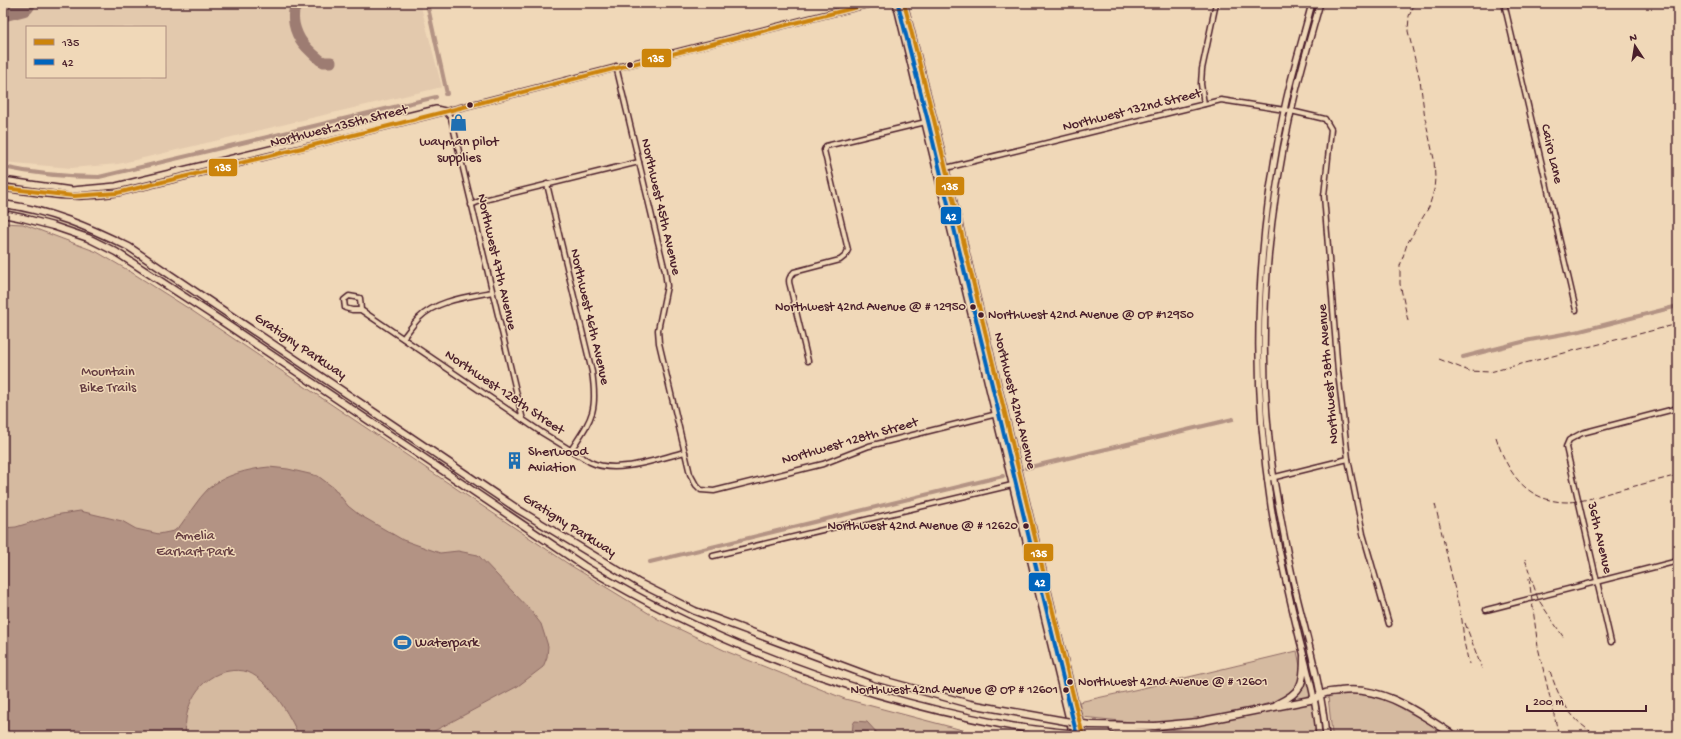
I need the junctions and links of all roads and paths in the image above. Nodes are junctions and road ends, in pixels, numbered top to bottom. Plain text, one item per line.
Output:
1 (873, 3) edge
2 (896, 3) edge
3 (904, 3) edge
4 (1216, 3) edge
5 (1312, 3) edge
6 (1320, 3) edge
7 (1504, 3) edge
8 (616, 66) junction
9 (1204, 104) junction
10 (1284, 110) junction
11 (445, 111) junction
12 (1291, 111) junction
13 (1325, 119) joint
14 (934, 120) junction
15 (925, 123) junction
16 (639, 162) junction
17 (209, 163) junction
18 (946, 168) junction
19 (936, 170) junction
20 (211, 171) junction
21 (3, 180) edge
22 (548, 184) junction
23 (3, 188) edge
24 (3, 204) edge
25 (471, 205) junction
26 (3, 214) edge
27 (492, 292) junction
28 (360, 310) junction
29 (1576, 310) dead end
30 (984, 325) junction
31 (974, 327) junction
32 (403, 338) junction
33 (808, 361) dead end
34 (994, 368) junction
35 (984, 370) junction
36 (1678, 408) edge
37 (1005, 412) junction
38 (995, 414) junction
39 (523, 420) junction
40 (571, 450) junction
41 (685, 452) junction
42 (1348, 458) junction
43 (1274, 476) junction
44 (1267, 478) junction
45 (1012, 485) junction
46 (700, 490) joint
47 (713, 556) dead end
48 (1678, 561) edge
49 (1041, 562) junction
50 (1031, 564) junction
51 (1598, 582) junction
52 (1486, 610) dead end
53 (1389, 624) dead end
54 (1611, 642) dead end
55 (1063, 654) junction
56 (1054, 656) junction
57 (1304, 657) junction
58 (1321, 694) junction
59 (1315, 699) junction
60 (1268, 708) junction
61 (1090, 725) junction
62 (1070, 735) edge
63 (1083, 736) edge
64 (1181, 736) edge
65 (1319, 736) edge
66 (1326, 736) edge
67 (1455, 736) edge

1 - 8 main road, Northwest 135th Street
2 - 15 main road, Northwest 42nd Avenue
3 - 14 main road, Northwest 42nd Avenue
4 - 9 street
5 - 10 main road
6 - 12 main road
7 - 29 street, Cairo Lane
8 - 11 main road, Northwest 135th Street
8 - 16 street, Northwest 45th Avenue
9 - 10 street, Northwest 132nd Street
9 - 18 street, Northwest 132nd Street
10 - 12 street, Northwest 132nd Street
10 - 44 main road
11 - 17 main road, Northwest 135th Street
11 - 20 main road, Northwest 135th Street
11 - 25 street, Northwest 47th Avenue
12 - 13 street, Northwest 132nd Street
12 - 43 main road
13 - 42 street, Northwest 38th Avenue
14 - 15 street
14 - 18 main road, Northwest 42nd Avenue
15 - 19 main road, Northwest 42nd Avenue
15 - 33 street
16 - 22 street
16 - 41 street, Northwest 45th Avenue
17 - 20 main road
17 - 21 main road, Northwest 135th Street
18 - 19 main road
18 - 30 main road, Northwest 42nd Avenue
19 - 31 main road, Northwest 42nd Avenue
20 - 23 main road, Northwest 135th Street
22 - 25 street
22 - 40 street, Northwest 46th Avenue
24 - 61 highway, Gratigny Parkway, bridge
25 - 27 street, Northwest 47th Avenue
26 - 62 highway, Gratigny Parkway
27 - 32 street
27 - 39 street, Northwest 47th Avenue
28 - 28 street, Northwest 128th Street
28 - 32 street, Northwest 128th Street
30 - 31 main road
30 - 34 main road, Northwest 42nd Avenue
31 - 35 main road, Northwest 42nd Avenue
32 - 39 street, Northwest 128th Street
34 - 35 main road
34 - 37 main road, Northwest 42nd Avenue
35 - 38 main road, Northwest 42nd Avenue
36 - 51 street, 36th Avenue
37 - 38 street, Northwest 128th Street
37 - 49 main road, Northwest 42nd Avenue
38 - 45 main road, Northwest 42nd Avenue
38 - 46 street, Northwest 128th Street
39 - 40 street, Northwest 128th Street
40 - 41 street, Northwest 128th Street
41 - 46 street, Northwest 45th Avenue
42 - 43 street
42 - 53 street, Northwest 38th Avenue
43 - 44 street
43 - 58 main road
44 - 57 main road
45 - 47 street
45 - 50 main road, Northwest 42nd Avenue
48 - 51 street
49 - 50 main road
49 - 55 main road, Northwest 42nd Avenue
50 - 56 main road, Northwest 42nd Avenue
51 - 52 street
51 - 54 street, 36th Avenue
55 - 56 main road
55 - 63 main road, Northwest 42nd Avenue
56 - 62 main road, Northwest 42nd Avenue
57 - 59 main road
57 - 60 highway
58 - 59 highway
58 - 66 main road
58 - 67 highway
59 - 60 highway
59 - 65 main road
60 - 61 highway
61 - 64 highway, Gratigny Parkway
62 - 63 highway, Gratigny Parkway, bridge

